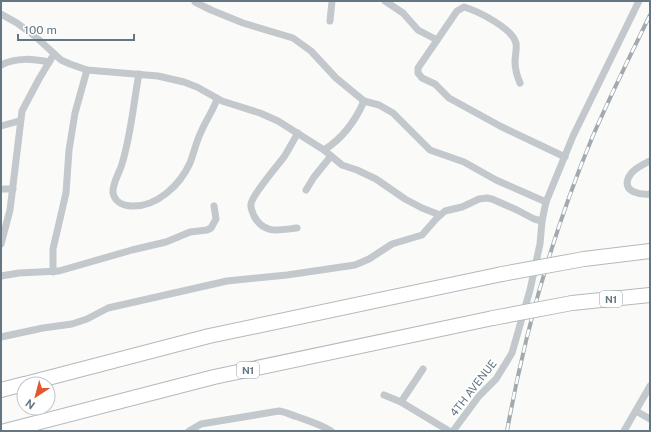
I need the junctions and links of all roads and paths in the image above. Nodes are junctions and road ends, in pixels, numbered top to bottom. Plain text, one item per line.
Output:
1 (332, 1) edge
2 (385, 1) edge
3 (639, 1) edge
4 (195, 2) edge
5 (1, 14) edge
6 (330, 21) dead end
7 (436, 40) junction
8 (54, 54) junction
9 (49, 62) junction
10 (1, 65) edge
11 (86, 70) junction
12 (139, 74) junction
13 (520, 83) dead end
14 (217, 99) junction
15 (364, 101) junction
16 (19, 121) junction
17 (1, 126) edge
18 (298, 133) junction
19 (324, 150) junction
20 (331, 156) junction
21 (565, 157) junction
22 (650, 161) edge
23 (1, 189) edge
24 (13, 189) junction
25 (306, 190) dead end
26 (650, 194) edge
27 (546, 202) junction
28 (214, 206) dead end
29 (440, 215) junction
30 (542, 221) junction
31 (297, 228) dead end
32 (2, 241) edge
33 (650, 251) edge
34 (53, 272) junction
35 (1, 276) edge
36 (650, 295) edge
37 (1, 337) edge
38 (423, 369) dead end
39 (55, 376) edge
40 (16, 386) edge
41 (650, 386) edge
42 (1, 390) edge
43 (384, 395) dead end
44 (401, 402) junction
45 (636, 411) junction
46 (650, 419) edge
47 (5, 431) edge
48 (189, 431) edge
49 (331, 431) edge
50 (449, 431) edge
51 (453, 431) edge
52 (624, 431) edge

1 - 6 street
2 - 7 street
3 - 21 street, 4TH AVENUE
4 - 15 street
5 - 8 street
7 - 13 street
7 - 21 street
8 - 9 street
8 - 11 street
9 - 10 street
9 - 16 street
11 - 12 street
11 - 34 street
12 - 14 street
12 - 14 street
14 - 18 street
15 - 19 street
15 - 27 street
16 - 17 street
16 - 24 street
18 - 19 street
18 - 31 street
19 - 20 street
20 - 25 street
20 - 29 street
21 - 27 street, 4TH AVENUE
22 - 26 street
23 - 24 street
24 - 32 street
27 - 30 street, 4TH AVENUE
28 - 34 street
29 - 30 street
29 - 37 street
30 - 51 street, 4TH AVENUE
33 - 39 highway, bridge
34 - 35 street
36 - 47 highway, N1, bridge
38 - 44 street
40 - 42 highway
41 - 45 street
43 - 44 street
44 - 50 street
45 - 46 street
45 - 52 street
48 - 49 street

